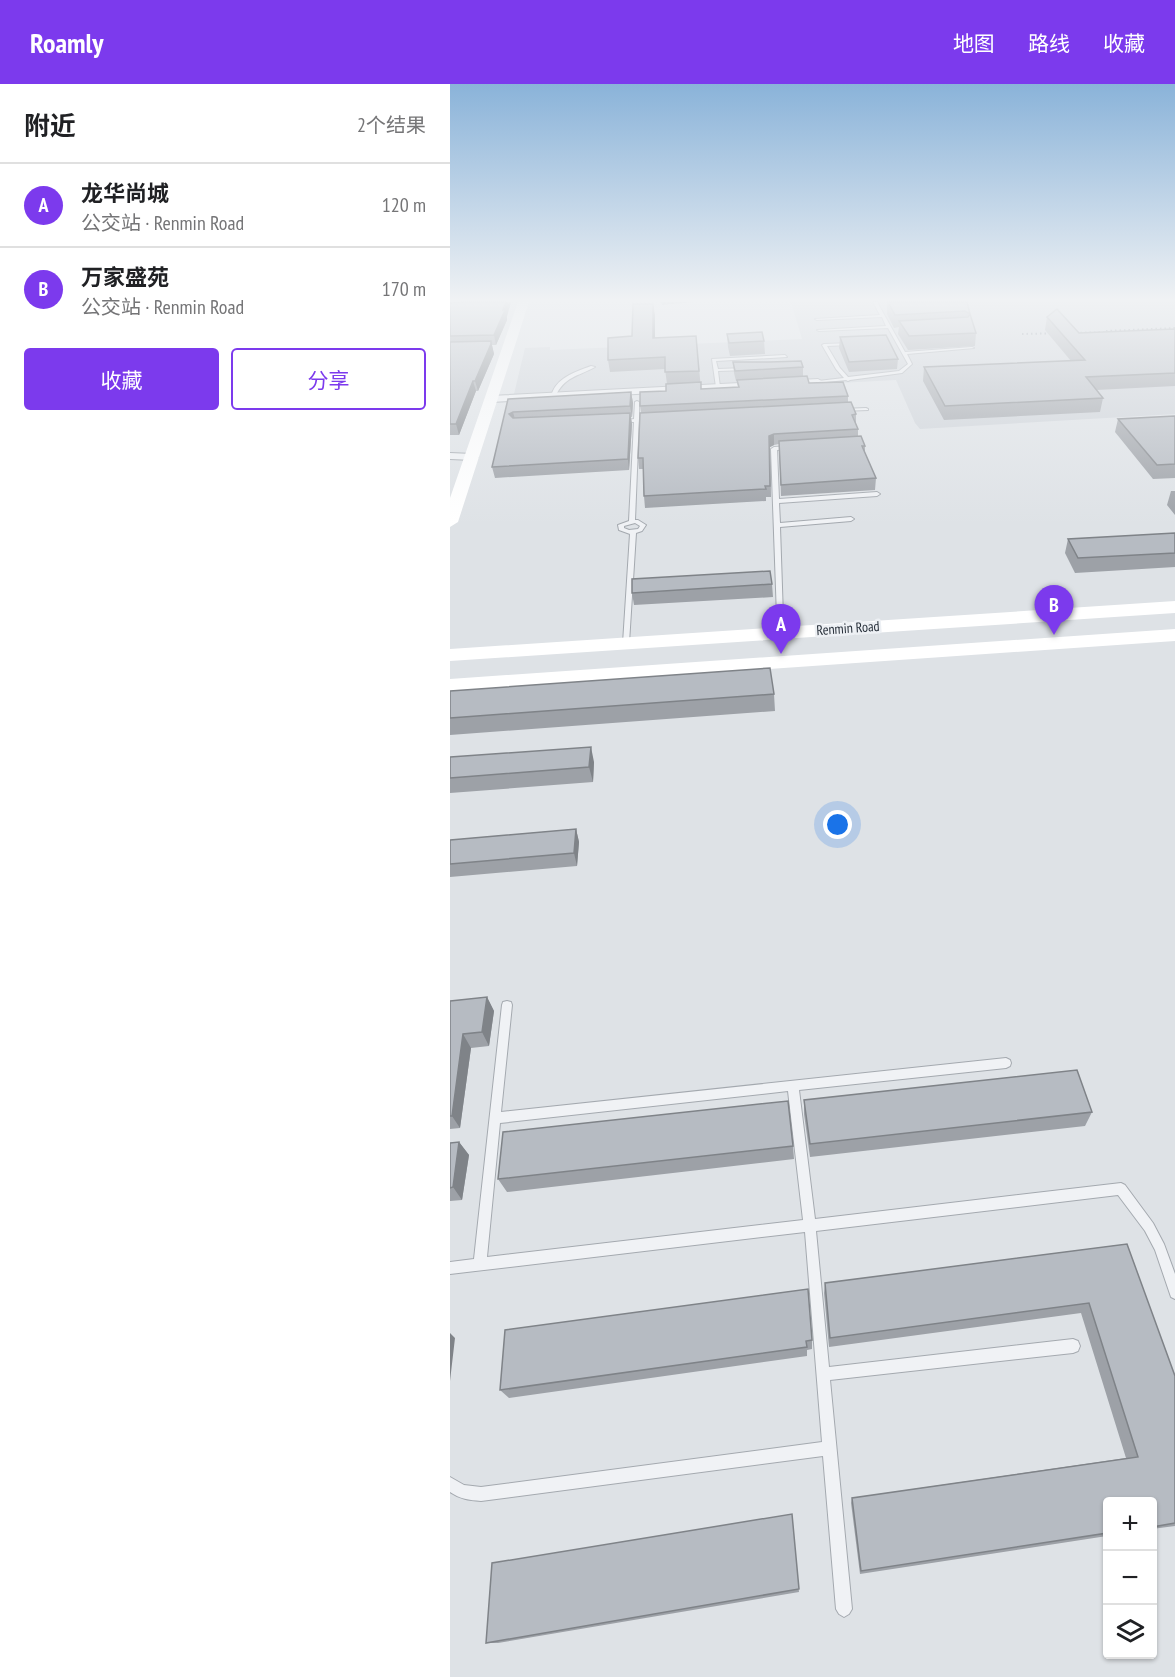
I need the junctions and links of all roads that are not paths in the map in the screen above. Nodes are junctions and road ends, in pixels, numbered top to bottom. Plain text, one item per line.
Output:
1 (499, 376) edge
2 (571, 376) edge
3 (716, 376) edge
4 (844, 376) edge
5 (872, 376) edge
6 (848, 380) junction
7 (818, 382) joint
8 (718, 387) junction
9 (553, 396) junction
10 (491, 399) junction
11 (637, 402) edge
12 (866, 409) dead end
13 (832, 411) edge
14 (659, 419) edge
15 (636, 420) junction
16 (615, 421) edge
17 (796, 448) edge
18 (450, 456) edge
19 (473, 457) junction
20 (877, 494) dead end
21 (777, 501) junction
22 (851, 519) dead end
23 (632, 521) junction
24 (450, 522) edge
25 (778, 525) junction
26 (633, 532) junction
27 (1175, 591) edge
28 (1175, 607) edge
29 (780, 617) junction
30 (1175, 617) edge
31 (627, 635) junction
32 (1175, 635) edge
33 (450, 638) edge
34 (450, 655) edge
35 (450, 664) edge
36 (450, 685) edge
37 (507, 1005) dead end
38 (1006, 1063) dead end
39 (793, 1086) junction
40 (495, 1118) junction
41 (810, 1226) junction
42 (480, 1264) junction
43 (450, 1268) edge
44 (1175, 1293) edge
45 (1073, 1346) dead end
46 (823, 1374) junction
47 (830, 1448) junction
48 (450, 1484) edge
49 (844, 1609) dead end

1 - 10 street
2 - 9 lane
3 - 8 lane
4 - 6 lane
5 - 6 lane
6 - 7 lane
7 - 8 street
8 - 9 street
9 - 10 street
10 - 19 street
11 - 15 lane
12 - 13 lane
14 - 15 lane
15 - 16 lane
15 - 23 lane
17 - 21 lane
18 - 19 street
19 - 24 street
20 - 21 lane
21 - 25 lane
22 - 25 lane
23 - 26 lane
23 - 26 lane
25 - 29 lane
26 - 31 lane
27 - 29 street
28 - 31 street, Renmin Road
29 - 31 street
30 - 35 street, Renmin Road
31 - 33 street
31 - 34 street, Renmin Road
32 - 36 street
37 - 40 lane
38 - 39 lane
39 - 40 lane
39 - 41 lane
40 - 42 lane
41 - 42 lane
41 - 44 lane
41 - 46 lane
42 - 43 lane
45 - 46 lane
46 - 47 lane
47 - 48 lane
47 - 49 lane

